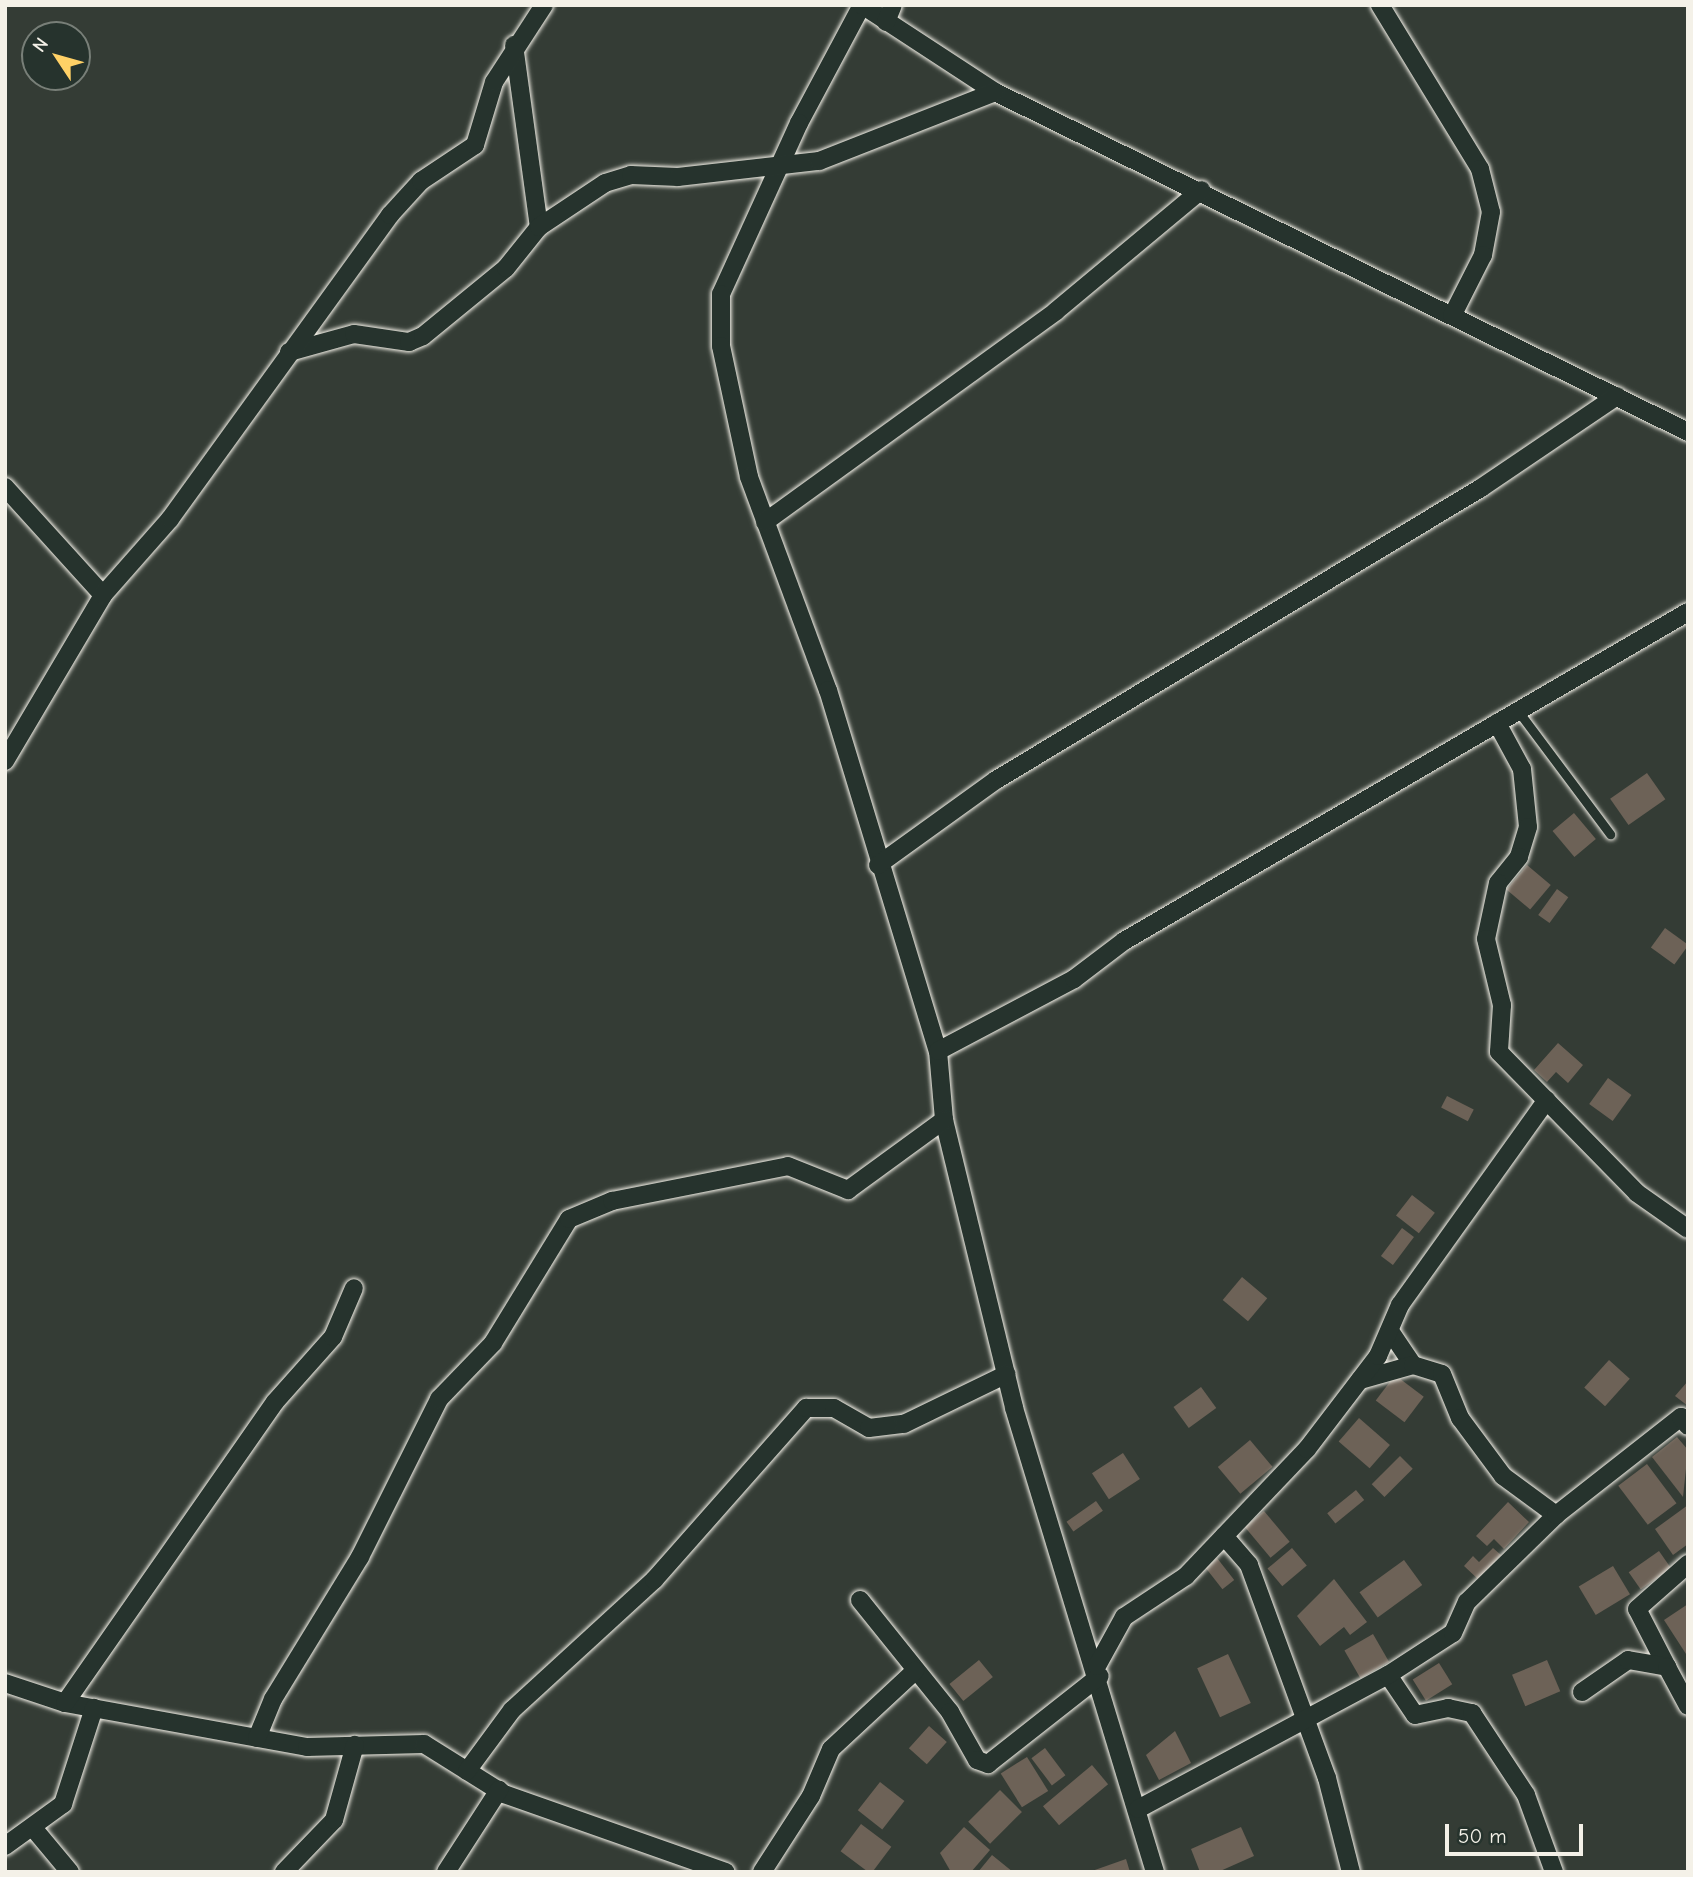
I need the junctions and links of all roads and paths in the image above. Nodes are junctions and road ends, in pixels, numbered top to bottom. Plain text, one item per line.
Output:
1 (544, 5) edge
2 (1380, 5) edge
3 (875, 9) edge
4 (514, 46) junction
5 (995, 92) junction
6 (780, 169) junction
7 (1201, 190) junction
8 (539, 227) junction
9 (1452, 316) junction
10 (289, 352) junction
11 (1617, 396) junction
12 (1688, 432) edge
13 (5, 488) edge
14 (765, 522) junction
15 (103, 595) junction
16 (1688, 612) edge
17 (1518, 711) junction
18 (1497, 723) junction
19 (5, 761) edge
20 (1610, 834) dead end
21 (878, 865) junction
22 (938, 1051) junction
23 (1547, 1100) junction
24 (944, 1120) junction
25 (1688, 1229) edge
26 (354, 1288) dead end
27 (1390, 1331) junction
28 (1413, 1365) junction
29 (1007, 1374) junction
30 (1360, 1380) junction
31 (1688, 1426) edge
32 (1556, 1515) junction
33 (1224, 1536) junction
34 (1688, 1564) edge
35 (860, 1600) dead end
36 (1667, 1667) junction
37 (915, 1671) junction
38 (1099, 1671) junction
39 (1388, 1675) junction
40 (5, 1683) edge
41 (1582, 1692) dead end
42 (65, 1703) junction
43 (1688, 1706) edge
44 (94, 1708) junction
45 (1306, 1719) junction
46 (257, 1738) junction
47 (355, 1745) junction
48 (467, 1771) junction
49 (499, 1790) junction
50 (1138, 1809) junction
51 (34, 1829) junction
52 (5, 1846) edge
53 (69, 1872) edge
54 (284, 1872) edge
55 (446, 1872) edge
56 (726, 1872) edge
57 (762, 1872) edge
58 (1155, 1872) edge
59 (1351, 1872) edge
60 (1554, 1872) edge

1 - 4 street
2 - 9 street
3 - 5 street
3 - 6 street
4 - 8 street
4 - 10 street
5 - 6 street
5 - 7 street
6 - 8 street
6 - 14 street
7 - 9 street
7 - 14 street
8 - 10 street
9 - 11 street
10 - 15 street
11 - 12 street
11 - 21 street
13 - 15 street
14 - 21 street
15 - 19 street
16 - 17 street
17 - 18 street
17 - 20 lane
18 - 22 street
18 - 23 street
21 - 22 street
22 - 24 street
23 - 25 street
23 - 27 street
24 - 29 street
24 - 46 street
26 - 42 street
27 - 28 street
27 - 30 street
28 - 30 street
28 - 32 street
29 - 38 street
29 - 48 street
30 - 33 street
31 - 32 street
32 - 39 street
33 - 38 street
33 - 45 street
34 - 36 street
35 - 37 street
36 - 41 street
36 - 43 street
37 - 38 street
37 - 57 street
38 - 50 street
39 - 45 street
39 - 60 street
40 - 42 street
42 - 44 street
44 - 46 street
44 - 51 street
45 - 50 street
45 - 59 street
46 - 47 street
47 - 48 street
47 - 54 street
48 - 49 street
49 - 55 street
49 - 56 street
50 - 58 street
51 - 52 street
51 - 53 street

